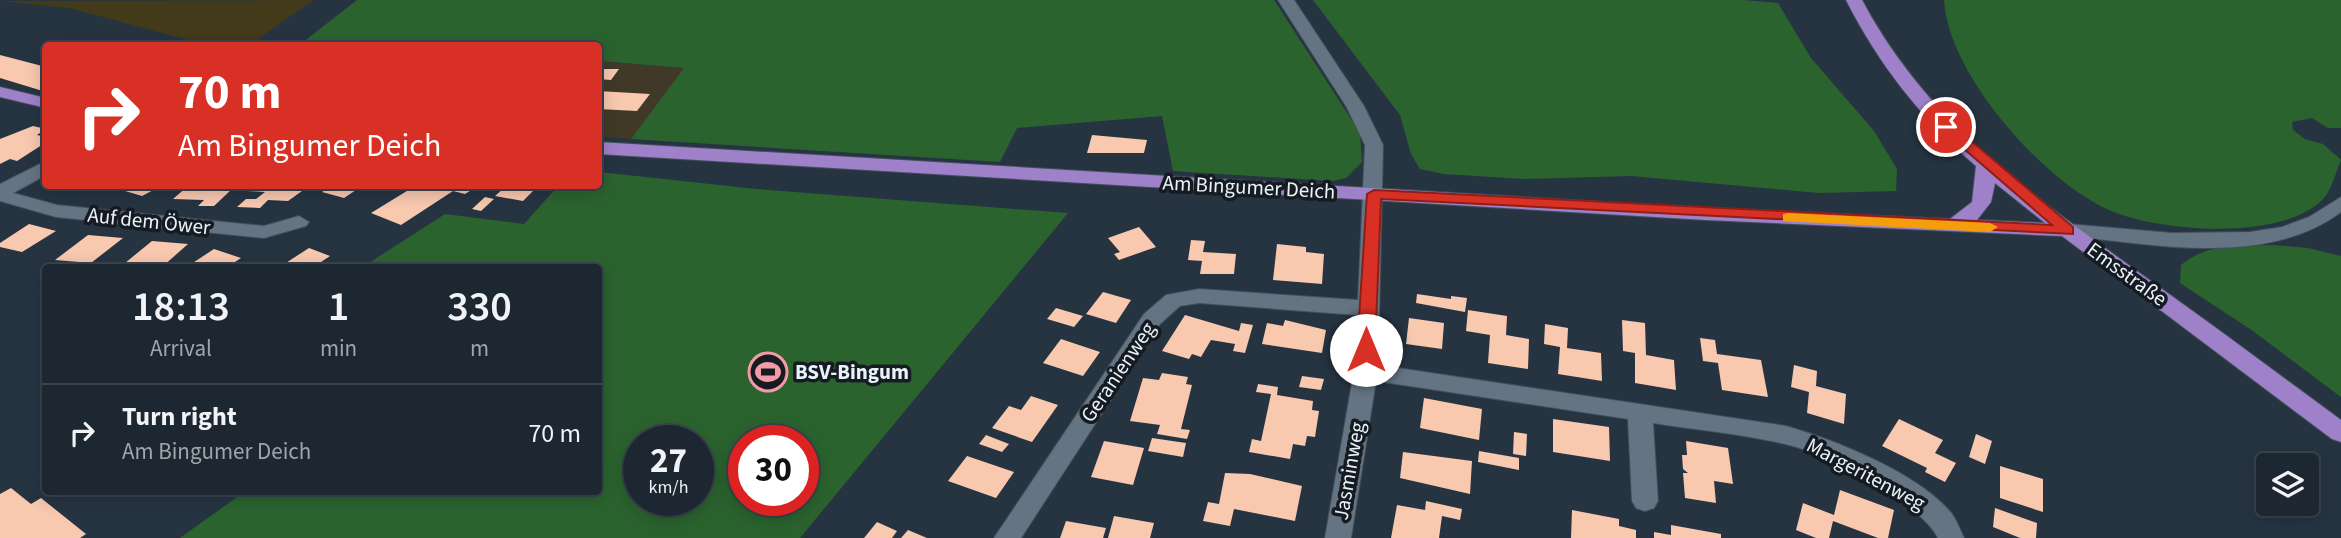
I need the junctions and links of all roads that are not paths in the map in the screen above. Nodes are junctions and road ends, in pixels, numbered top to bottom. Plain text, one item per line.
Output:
1 (1286, 0) edge
2 (1854, 0) edge
3 (0, 92) edge
4 (42, 102) edge
5 (602, 148) edge
6 (1985, 162) junction
7 (42, 169) edge
8 (0, 193) edge
9 (1374, 194) junction
10 (2341, 203) edge
11 (299, 222) dead end
12 (1951, 226) junction
13 (2068, 230) junction
14 (1366, 309) junction
15 (1366, 371) junction
16 (1640, 412) junction
17 (2341, 433) edge
18 (1644, 500) dead end
19 (1007, 538) edge
20 (1338, 538) edge
21 (1951, 538) edge

1 - 9 street, Jasminweg
2 - 6 main road, Emsstraße
3 - 4 main road
5 - 9 main road, Am Bingumer Deich
6 - 12 main road
6 - 13 main road, Emsstraße
7 - 8 street
8 - 11 street, Auf dem Öwer
9 - 12 main road, Am Bingumer Deich
9 - 14 street, Jasminweg
10 - 13 street
12 - 13 main road, Am Bingumer Deich
13 - 17 main road, Emsstraße
14 - 15 street, Jasminweg
14 - 19 street, Geranienweg
15 - 16 street, Margeritenweg
15 - 20 street, Jasminweg
16 - 18 street
16 - 21 street, Margeritenweg

